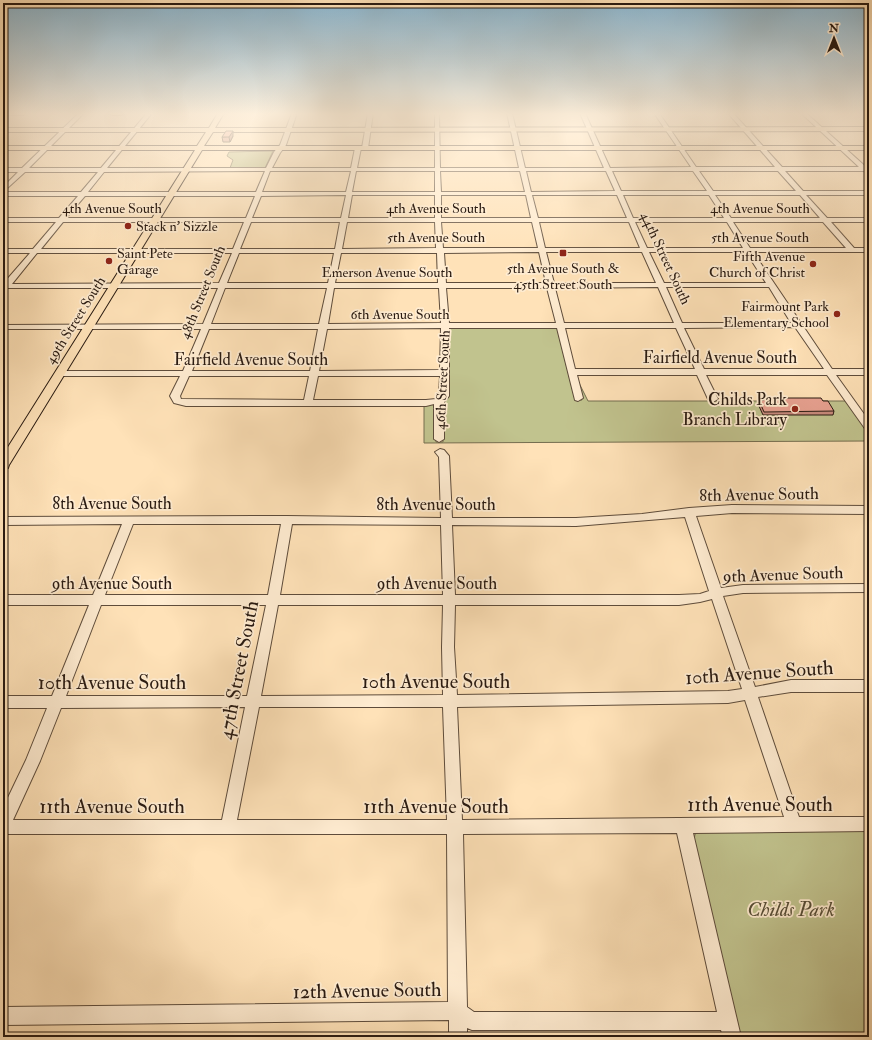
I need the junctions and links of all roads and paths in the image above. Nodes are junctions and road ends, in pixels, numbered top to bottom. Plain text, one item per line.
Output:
1 (32, 162) edge
2 (109, 162) edge
3 (191, 162) edge
4 (272, 162) edge
5 (357, 162) edge
6 (438, 162) edge
7 (521, 162) edge
8 (604, 162) edge
9 (689, 162) edge
10 (773, 162) edge
11 (857, 162) edge
12 (523, 169) junction
13 (607, 169) junction
14 (694, 169) junction
15 (780, 169) junction
16 (3, 170) edge
17 (23, 170) junction
18 (102, 170) junction
19 (186, 170) junction
20 (268, 170) junction
21 (354, 170) junction
22 (438, 170) junction
23 (867, 170) edge
24 (3, 190) edge
25 (618, 193) junction
26 (711, 193) junction
27 (801, 193) junction
28 (869, 193) edge
29 (3, 194) edge
30 (82, 194) junction
31 (171, 194) junction
32 (258, 194) junction
33 (348, 194) junction
34 (438, 194) junction
35 (529, 194) junction
36 (3, 220) edge
37 (60, 220) junction
38 (155, 220) junction
39 (248, 220) junction
40 (343, 220) junction
41 (438, 220) junction
42 (535, 220) junction
43 (631, 220) junction
44 (728, 220) junction
45 (825, 220) junction
46 (869, 220) edge
47 (441, 250) junction
48 (542, 250) junction
49 (645, 250) junction
50 (747, 250) junction
51 (852, 250) junction
52 (869, 250) edge
53 (3, 251) edge
54 (34, 251) junction
55 (136, 251) junction
56 (236, 251) junction
57 (337, 251) junction
58 (330, 285) junction
59 (443, 285) junction
60 (551, 285) junction
61 (661, 285) junction
62 (772, 285) junction
63 (114, 286) junction
64 (222, 286) junction
65 (4, 287) edge
66 (797, 325) junction
67 (561, 326) junction
68 (680, 326) junction
69 (3, 327) edge
70 (89, 327) junction
71 (206, 327) junction
72 (322, 327) junction
73 (445, 327) junction
74 (572, 372) junction
75 (702, 372) junction
76 (830, 372) junction
77 (869, 372) edge
78 (314, 373) junction
79 (443, 373) junction
80 (60, 374) junction
81 (186, 374) junction
82 (578, 398) dead end
83 (713, 399) dead end
84 (439, 401) junction
85 (308, 403) junction
86 (869, 428) edge
87 (3, 465) edge
88 (869, 510) edge
89 (689, 512) junction
90 (129, 520) junction
91 (287, 520) junction
92 (3, 521) edge
93 (447, 521) junction
94 (869, 588) edge
95 (717, 593) junction
96 (273, 599) junction
97 (3, 600) edge
98 (96, 600) junction
99 (449, 601) junction
100 (869, 686) edge
101 (750, 693) junction
102 (450, 701) junction
103 (3, 702) edge
104 (56, 702) junction
105 (252, 702) junction
106 (794, 824) junction
107 (869, 824) edge
108 (683, 825) junction
109 (3, 826) edge
110 (228, 827) junction
111 (455, 827) junction
112 (457, 1010) junction
113 (3, 1016) edge
114 (731, 1029) edge
115 (458, 1037) edge

1 - 17 street
2 - 18 street
3 - 19 main road, 49th Street South
4 - 20 street, 48th Street South
5 - 21 street
6 - 22 street, 46th Street South
7 - 12 street
8 - 13 street, 44th Street South
9 - 14 street
10 - 15 street
11 - 23 street
12 - 13 street
12 - 22 street
12 - 35 street
13 - 14 street
13 - 25 street, 44th Street South
14 - 15 street
14 - 26 street
15 - 23 street
15 - 27 street
16 - 17 street
17 - 18 street
17 - 24 street
18 - 19 street
18 - 30 street
19 - 20 street
19 - 31 main road, 49th Street South
20 - 21 street
20 - 32 street, 48th Street South
21 - 22 street
21 - 33 street
22 - 34 street, 46th Street South
25 - 26 street
25 - 35 street
25 - 43 street, 44th Street South
26 - 27 street
26 - 44 street
27 - 28 street
27 - 45 street
29 - 30 street
30 - 31 street
30 - 37 street
31 - 32 street
31 - 38 main road, 49th Street South
32 - 33 street
32 - 39 street, 48th Street South
33 - 34 street
33 - 40 street
34 - 35 street
34 - 41 street, 46th Street South
35 - 42 street
36 - 37 street, 4th Avenue South
37 - 38 street, 4th Avenue South
37 - 54 street
38 - 39 street, 4th Avenue South
38 - 55 main road, 49th Street South
39 - 40 street, 4th Avenue South
39 - 56 street, 48th Street South
40 - 41 street, 4th Avenue South
40 - 57 street
41 - 42 street, 4th Avenue South
41 - 47 street, 46th Street South
42 - 43 street, 4th Avenue South
42 - 48 street
43 - 44 street, 4th Avenue South
43 - 49 street, 44th Street South
44 - 45 street, 4th Avenue South
44 - 50 street
45 - 46 street, 4th Avenue South
45 - 51 street
47 - 48 street, 5th Avenue South
47 - 57 street, 5th Avenue South
47 - 59 street, 46th Street South
48 - 49 street, 5th Avenue South
48 - 60 street
49 - 50 street, 5th Avenue South
49 - 61 street, 44th Street South
50 - 51 street, 5th Avenue South
50 - 62 street
51 - 52 street, 5th Avenue South
53 - 54 street, 5th Avenue South
54 - 55 street, 5th Avenue South
54 - 65 street
55 - 56 street, 5th Avenue South
55 - 63 main road, 49th Street South
56 - 57 street, 5th Avenue South
56 - 64 street, 48th Street South
57 - 58 street
58 - 59 street, Emerson Avenue South
58 - 64 street, Emerson Avenue South
58 - 72 street
59 - 60 street, Emerson Avenue South
59 - 73 street, 46th Street South
60 - 61 street, Emerson Avenue South
60 - 67 street
61 - 62 street, Emerson Avenue South
61 - 68 street, 44th Street South
62 - 66 street
63 - 64 street, Emerson Avenue South
63 - 65 street, Emerson Avenue South
63 - 70 main road, 49th Street South
64 - 71 street, 48th Street South
66 - 68 street, 6th Avenue South
66 - 76 street
67 - 68 street, 6th Avenue South
67 - 73 street, 6th Avenue South
67 - 74 street
68 - 75 street, 44th Street South
69 - 70 street, 6th Avenue South
70 - 71 street, 6th Avenue South
70 - 80 main road, 49th Street South
71 - 72 street, 6th Avenue South
71 - 81 street, 48th Street South
72 - 73 street, 6th Avenue South
72 - 78 street
73 - 79 street, 46th Street South
74 - 75 street, Fairfield Avenue South
74 - 82 street
75 - 76 street, Fairfield Avenue South
75 - 83 street, 44th Street South
76 - 77 street, Fairfield Avenue South
76 - 86 street
78 - 79 street, Fairfield Avenue South
78 - 81 street, Fairfield Avenue South
78 - 85 street
79 - 84 street, 46th Street South
80 - 81 street, Fairfield Avenue South
80 - 87 main road, 49th Street South
81 - 85 street, 48th Street South
84 - 85 street
84 - 93 street, 46th Street South
88 - 89 street, 8th Avenue South
89 - 93 street, 8th Avenue South
89 - 95 street
90 - 91 street, 8th Avenue South
90 - 92 street, 8th Avenue South
90 - 98 street
91 - 93 street, 8th Avenue South
91 - 96 street, 47th Street South
93 - 99 street, 46th Street South
94 - 95 street, 9th Avenue South
95 - 99 street, 9th Avenue South
95 - 101 street
96 - 98 street, 9th Avenue South
96 - 99 street, 9th Avenue South
96 - 105 street, 47th Street South
97 - 98 street, 9th Avenue South
98 - 104 street
99 - 102 street, 46th Street South
100 - 101 street, 10th Avenue South
101 - 102 street, 10th Avenue South
101 - 106 street
102 - 105 street, 10th Avenue South
102 - 111 street, 46th Street South
103 - 104 street, 10th Avenue South
104 - 105 street, 10th Avenue South
104 - 109 street
105 - 110 street, 47th Street South
106 - 107 street, 11th Avenue South
106 - 108 street, 11th Avenue South
108 - 111 street, 11th Avenue South
108 - 114 street
109 - 110 street, 11th Avenue South
110 - 111 street, 11th Avenue South
111 - 112 street, 46th Street South
112 - 113 street, 12th Avenue South
112 - 114 street, 12th Avenue South
112 - 115 street, 46th Street South

